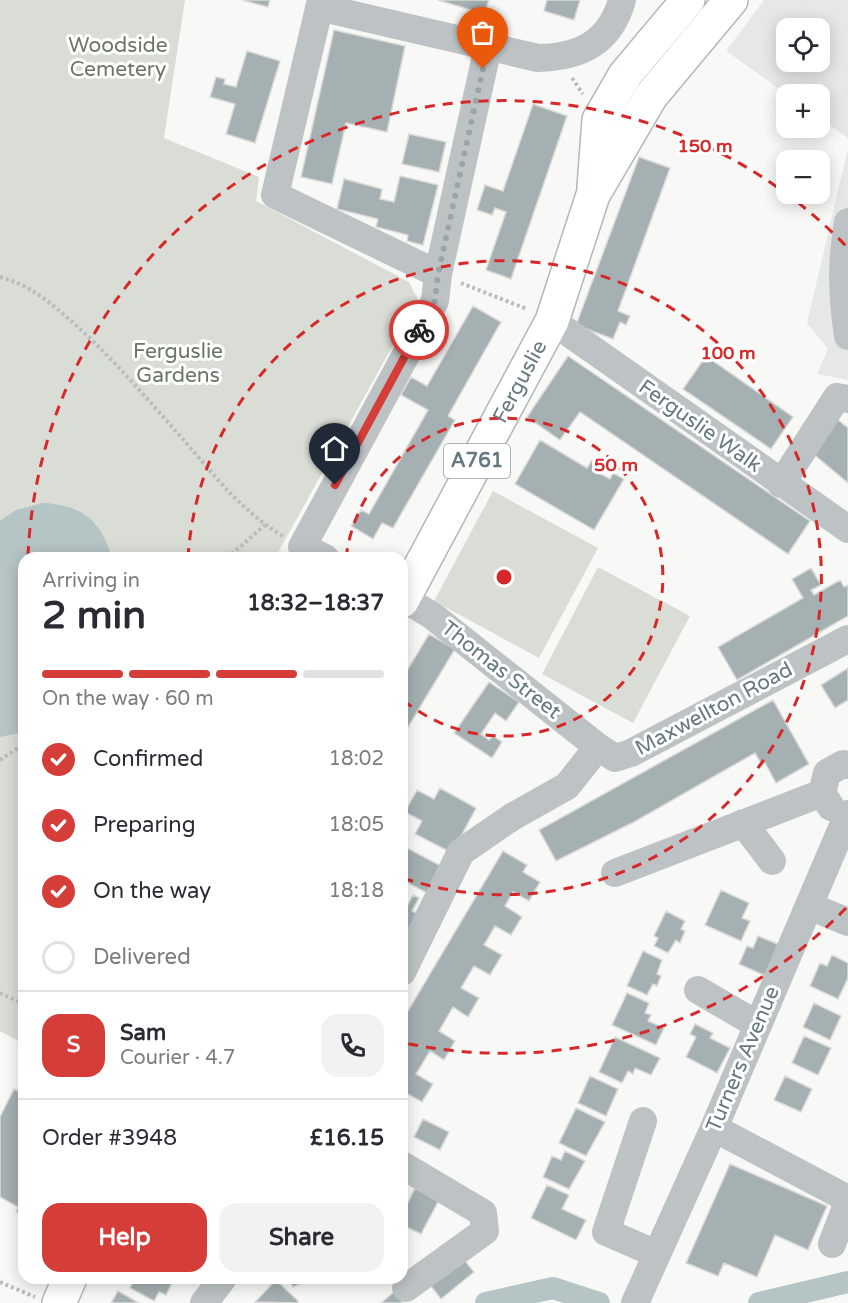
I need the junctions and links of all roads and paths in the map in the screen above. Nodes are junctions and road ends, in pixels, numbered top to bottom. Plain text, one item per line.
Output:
1 (622, 0) edge
2 (688, 0) edge
3 (731, 0) edge
4 (320, 3) edge
5 (488, 47) junction
6 (593, 195) junction
7 (848, 222) edge
8 (438, 274) junction
9 (0, 277) edge
10 (539, 315) junction
11 (848, 336) edge
12 (848, 399) edge
13 (781, 484) junction
14 (265, 525) junction
15 (848, 529) edge
16 (234, 552) edge
17 (313, 552) edge
18 (408, 589) edge
19 (408, 602) edge
20 (848, 639) edge
21 (598, 747) junction
22 (18, 748) edge
23 (0, 760) edge
24 (848, 765) edge
25 (822, 793) junction
26 (848, 813) edge
27 (743, 823) junction
28 (772, 861) dead end
29 (615, 873) dead end
30 (809, 906) junction
31 (848, 922) edge
32 (408, 960) edge
33 (698, 990) dead end
34 (0, 993) edge
35 (18, 1002) edge
36 (758, 1024) junction
37 (643, 1121) dead end
38 (714, 1128) junction
39 (408, 1169) edge
40 (848, 1201) edge
41 (832, 1244) dead end
42 (657, 1254) junction
43 (0, 1282) edge
44 (65, 1284) edge
45 (218, 1284) edge
46 (406, 1288) dead end
47 (639, 1294) edge
48 (49, 1301) edge
49 (204, 1303) edge

1 - 5 street
2 - 6 main road, A761
3 - 6 main road, A761
4 - 5 street
4 - 8 street
5 - 8 street
6 - 10 main road, A761
7 - 11 street
8 - 10 path
8 - 17 street
9 - 14 path
10 - 13 street, Ferguslie Walk
10 - 18 main road, Ferguslie / A761
12 - 13 street
13 - 15 street, Ferguslie Walk
14 - 16 path
14 - 17 path
19 - 21 street, Thomas Street
20 - 21 street, Maxwellton Road
21 - 32 street
22 - 23 path
24 - 25 street
25 - 26 street
25 - 27 street
26 - 30 street, Turners Avenue
27 - 28 street
27 - 29 street
30 - 31 street
30 - 36 street, Turners Avenue
33 - 36 street
34 - 35 path
36 - 38 street, Turners Avenue
37 - 42 street
38 - 40 street
38 - 42 street, Turners Avenue
39 - 46 street
40 - 41 street
42 - 47 street, Turners Avenue
43 - 48 path
44 - 48 main road
45 - 49 street

